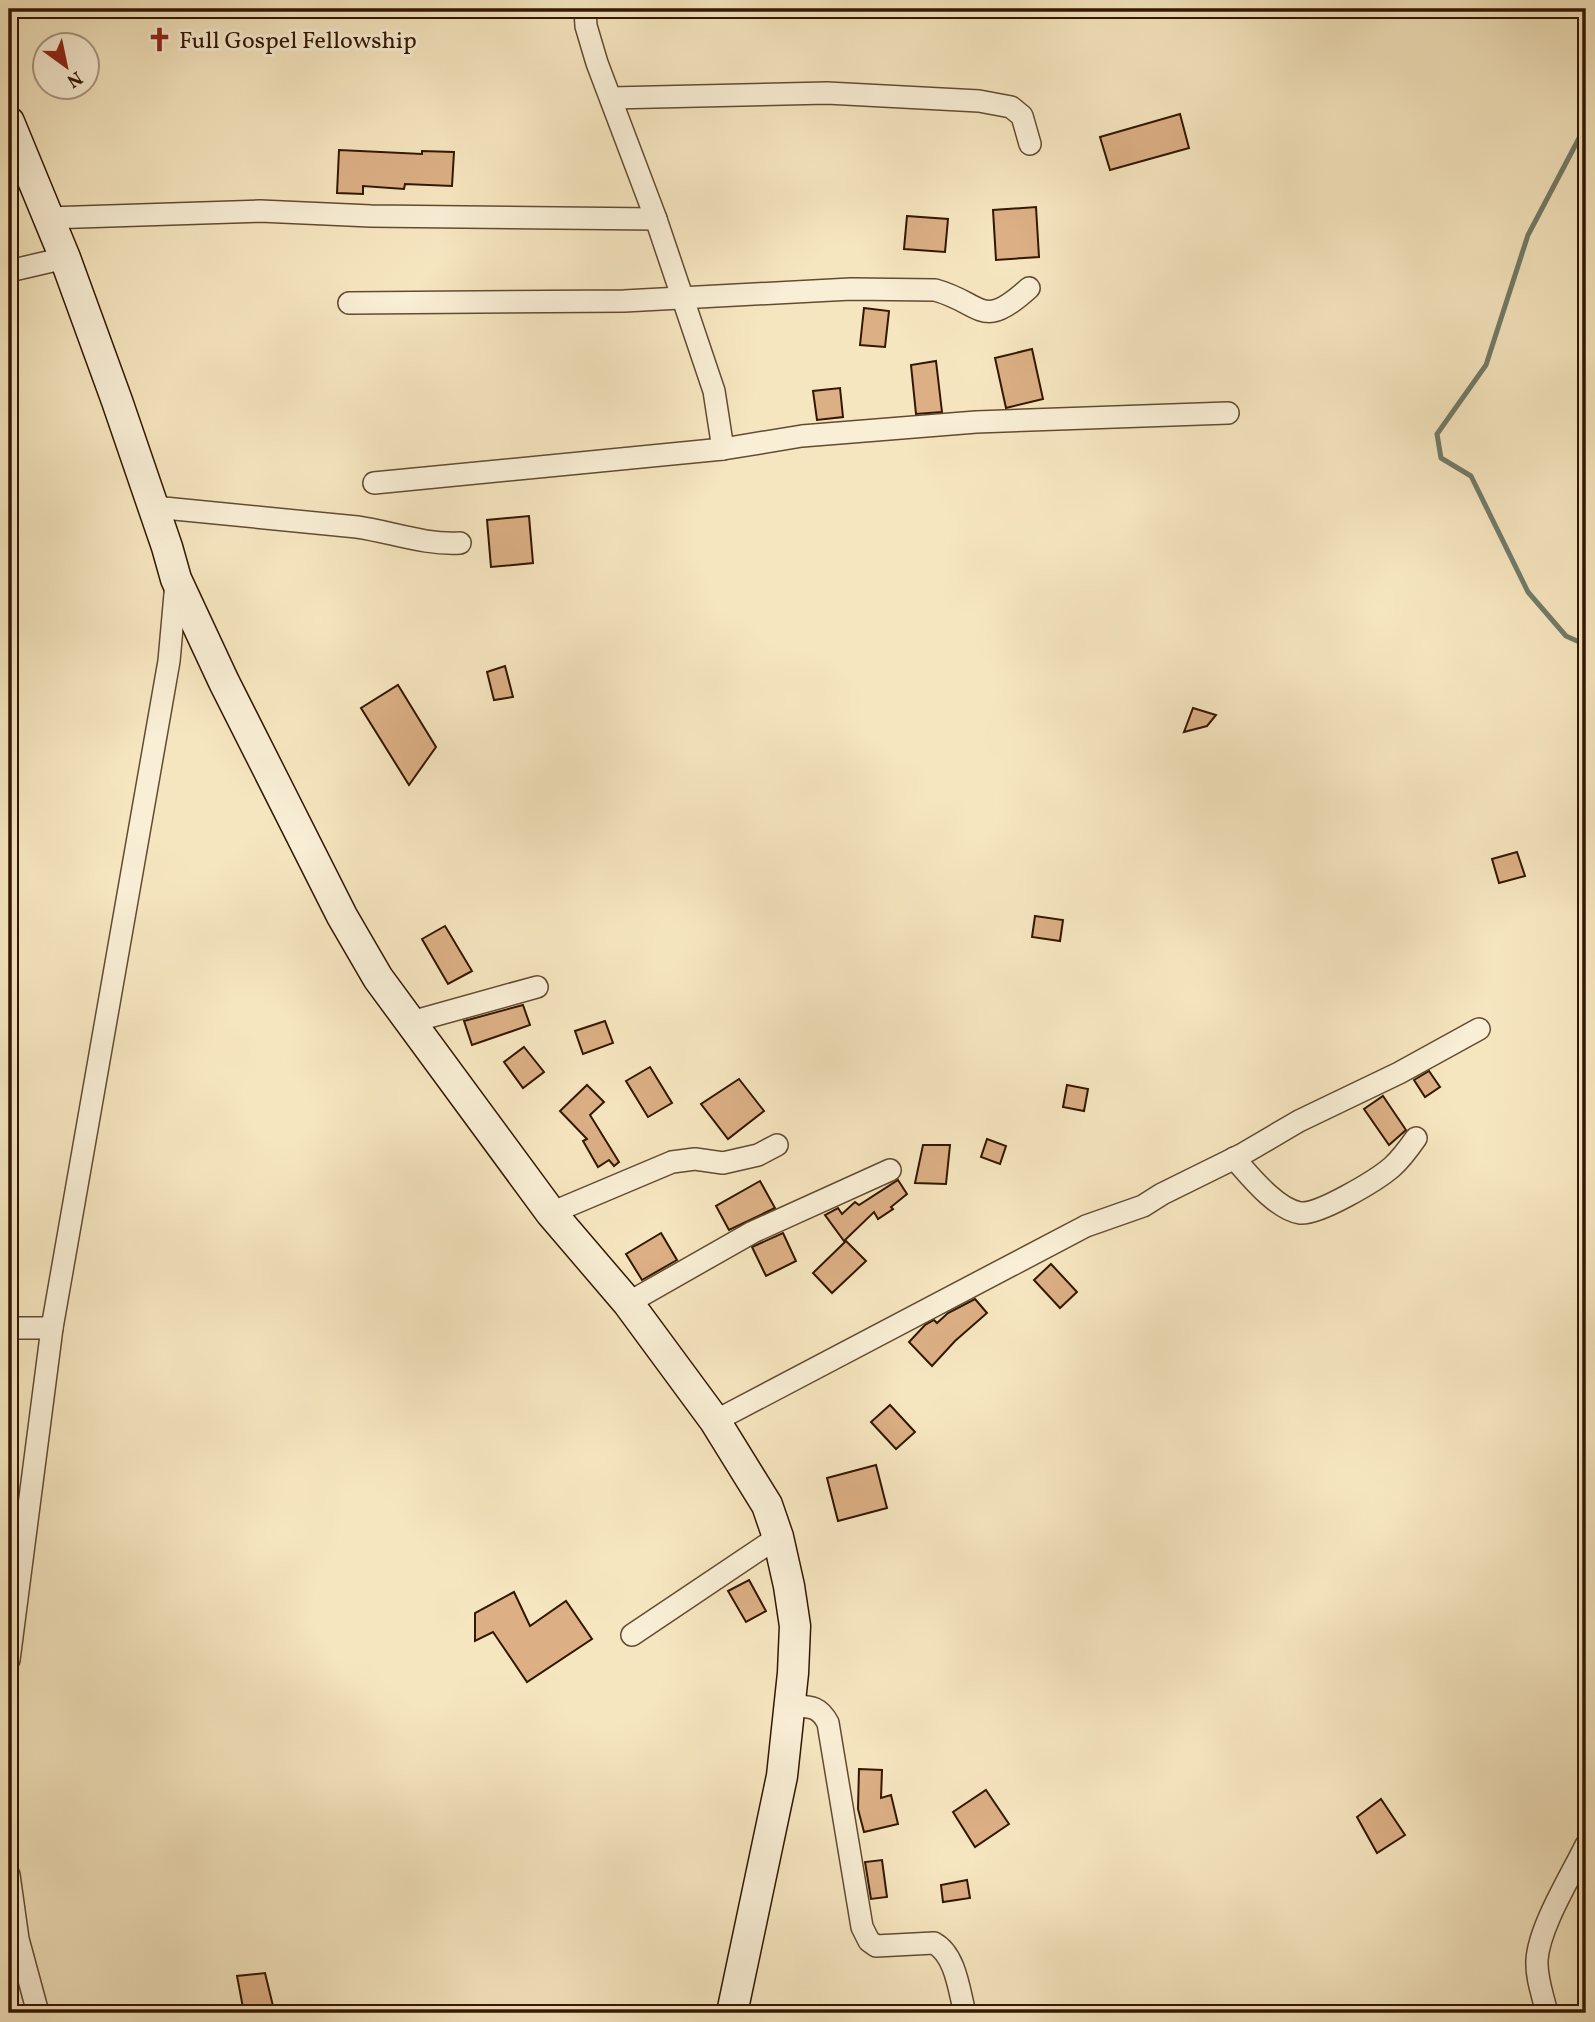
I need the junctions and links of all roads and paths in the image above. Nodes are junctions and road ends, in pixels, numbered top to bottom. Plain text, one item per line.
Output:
1 (585, 9) edge
2 (611, 97) junction
3 (9, 122) edge
4 (1030, 144) dead end
5 (48, 218) junction
6 (656, 219) junction
7 (65, 258) junction
8 (9, 271) edge
9 (1029, 288) dead end
10 (683, 299) junction
11 (349, 303) dead end
12 (1228, 413) dead end
13 (723, 449) junction
14 (374, 482) dead end
15 (154, 507) junction
16 (460, 543) dead end
17 (176, 579) junction
18 (537, 987) dead end
19 (411, 1022) junction
20 (1479, 1029) dead end
21 (1416, 1138) dead end
22 (777, 1145) dead end
23 (1234, 1158) junction
24 (890, 1170) dead end
25 (551, 1213) junction
26 (628, 1303) junction
27 (9, 1328) edge
28 (52, 1328) junction
29 (715, 1421) junction
30 (778, 1537) junction
31 (632, 1635) dead end
32 (9, 1660) edge
33 (789, 1706) junction
34 (1586, 1845) edge
35 (9, 1875) edge
36 (38, 2013) edge
37 (732, 2013) edge
38 (965, 2013) edge
39 (1547, 2013) edge

1 - 2 street
2 - 4 street
2 - 6 street
3 - 5 street
5 - 6 street
5 - 7 street
6 - 10 street
7 - 8 street
7 - 15 street
9 - 10 street
10 - 11 street
10 - 13 street
12 - 13 street
13 - 14 street
15 - 16 street
15 - 17 street
17 - 19 street
17 - 28 street
18 - 19 street
19 - 25 street
20 - 23 street
21 - 23 street
22 - 25 street
23 - 29 street
24 - 26 street
25 - 26 street
26 - 29 street
27 - 28 street
28 - 32 street
29 - 30 street
30 - 31 street
30 - 33 street
33 - 37 street
33 - 38 street
34 - 39 street
35 - 36 street

